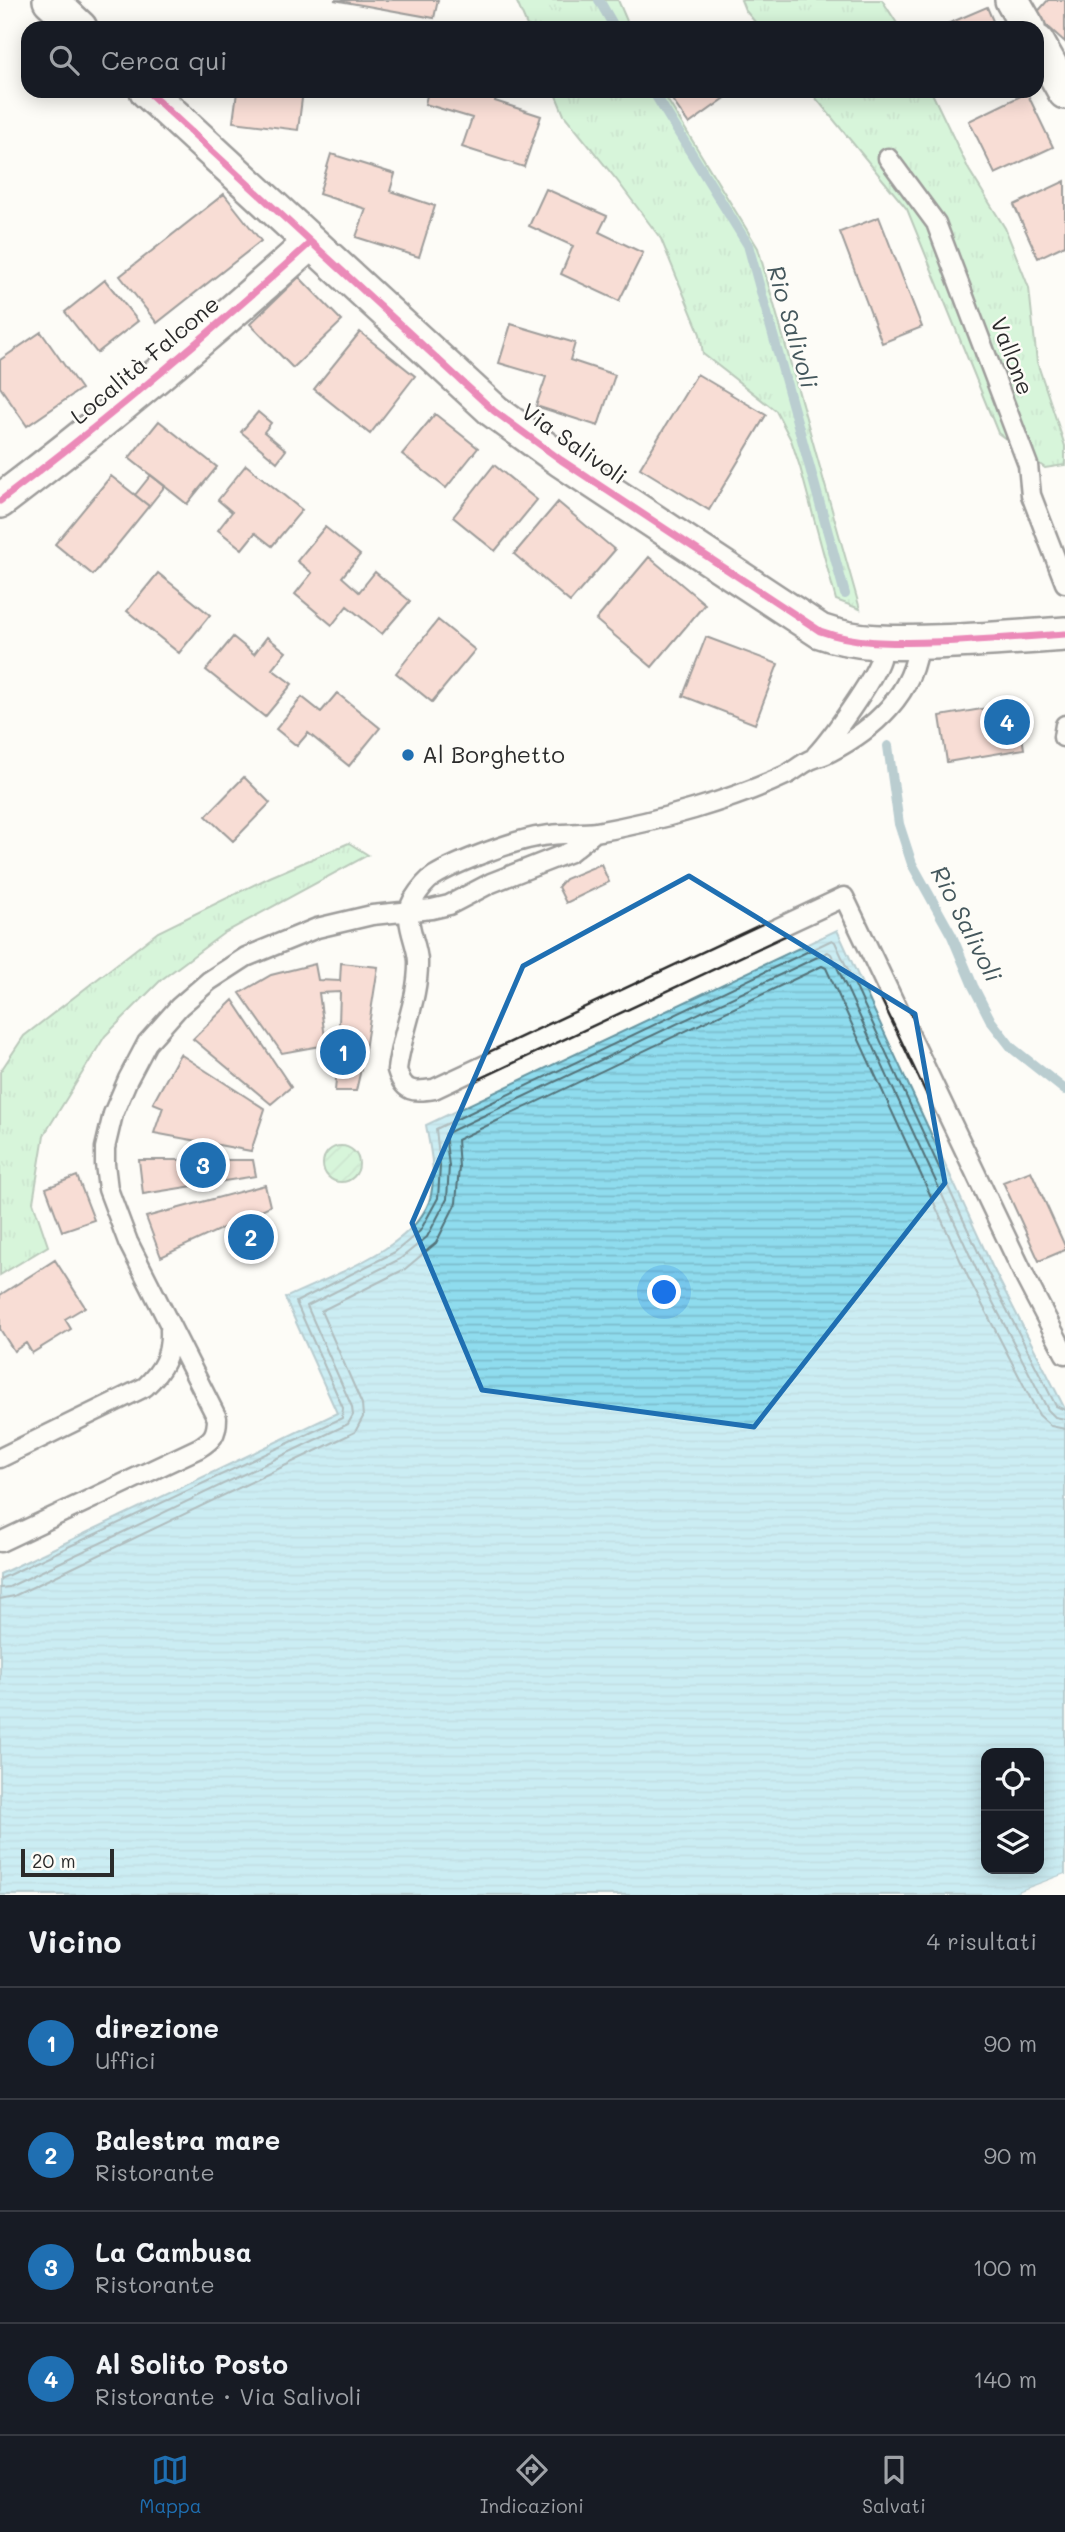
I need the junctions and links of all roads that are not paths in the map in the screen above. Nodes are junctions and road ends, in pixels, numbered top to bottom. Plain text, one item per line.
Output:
1 (50, 0) edge
2 (1012, 0) edge
3 (72, 21) edge
4 (1024, 21) edge
5 (1044, 54) edge
6 (1065, 92) edge
7 (155, 98) edge
8 (888, 158) dead end
9 (310, 243) junction
10 (0, 501) edge
11 (1065, 583) edge
12 (1065, 634) edge
13 (918, 642) junction
14 (882, 643) junction
15 (811, 760) junction
16 (595, 832) junction
17 (410, 912) junction
18 (170, 1326) junction
19 (1065, 1354) edge
20 (0, 1458) edge
21 (0, 1542) edge

1 - 3 street
2 - 4 street
5 - 6 street
7 - 9 street, Via Salivoli
8 - 11 lane, Vallone
9 - 10 street, Località Falcone
9 - 14 street, Via Salivoli
12 - 13 street, Via Salivoli
13 - 14 street, Via Salivoli
13 - 15 lane
14 - 15 lane
15 - 16 lane
16 - 17 lane
16 - 17 lane
17 - 18 lane
17 - 19 lane
18 - 20 lane
18 - 21 lane

